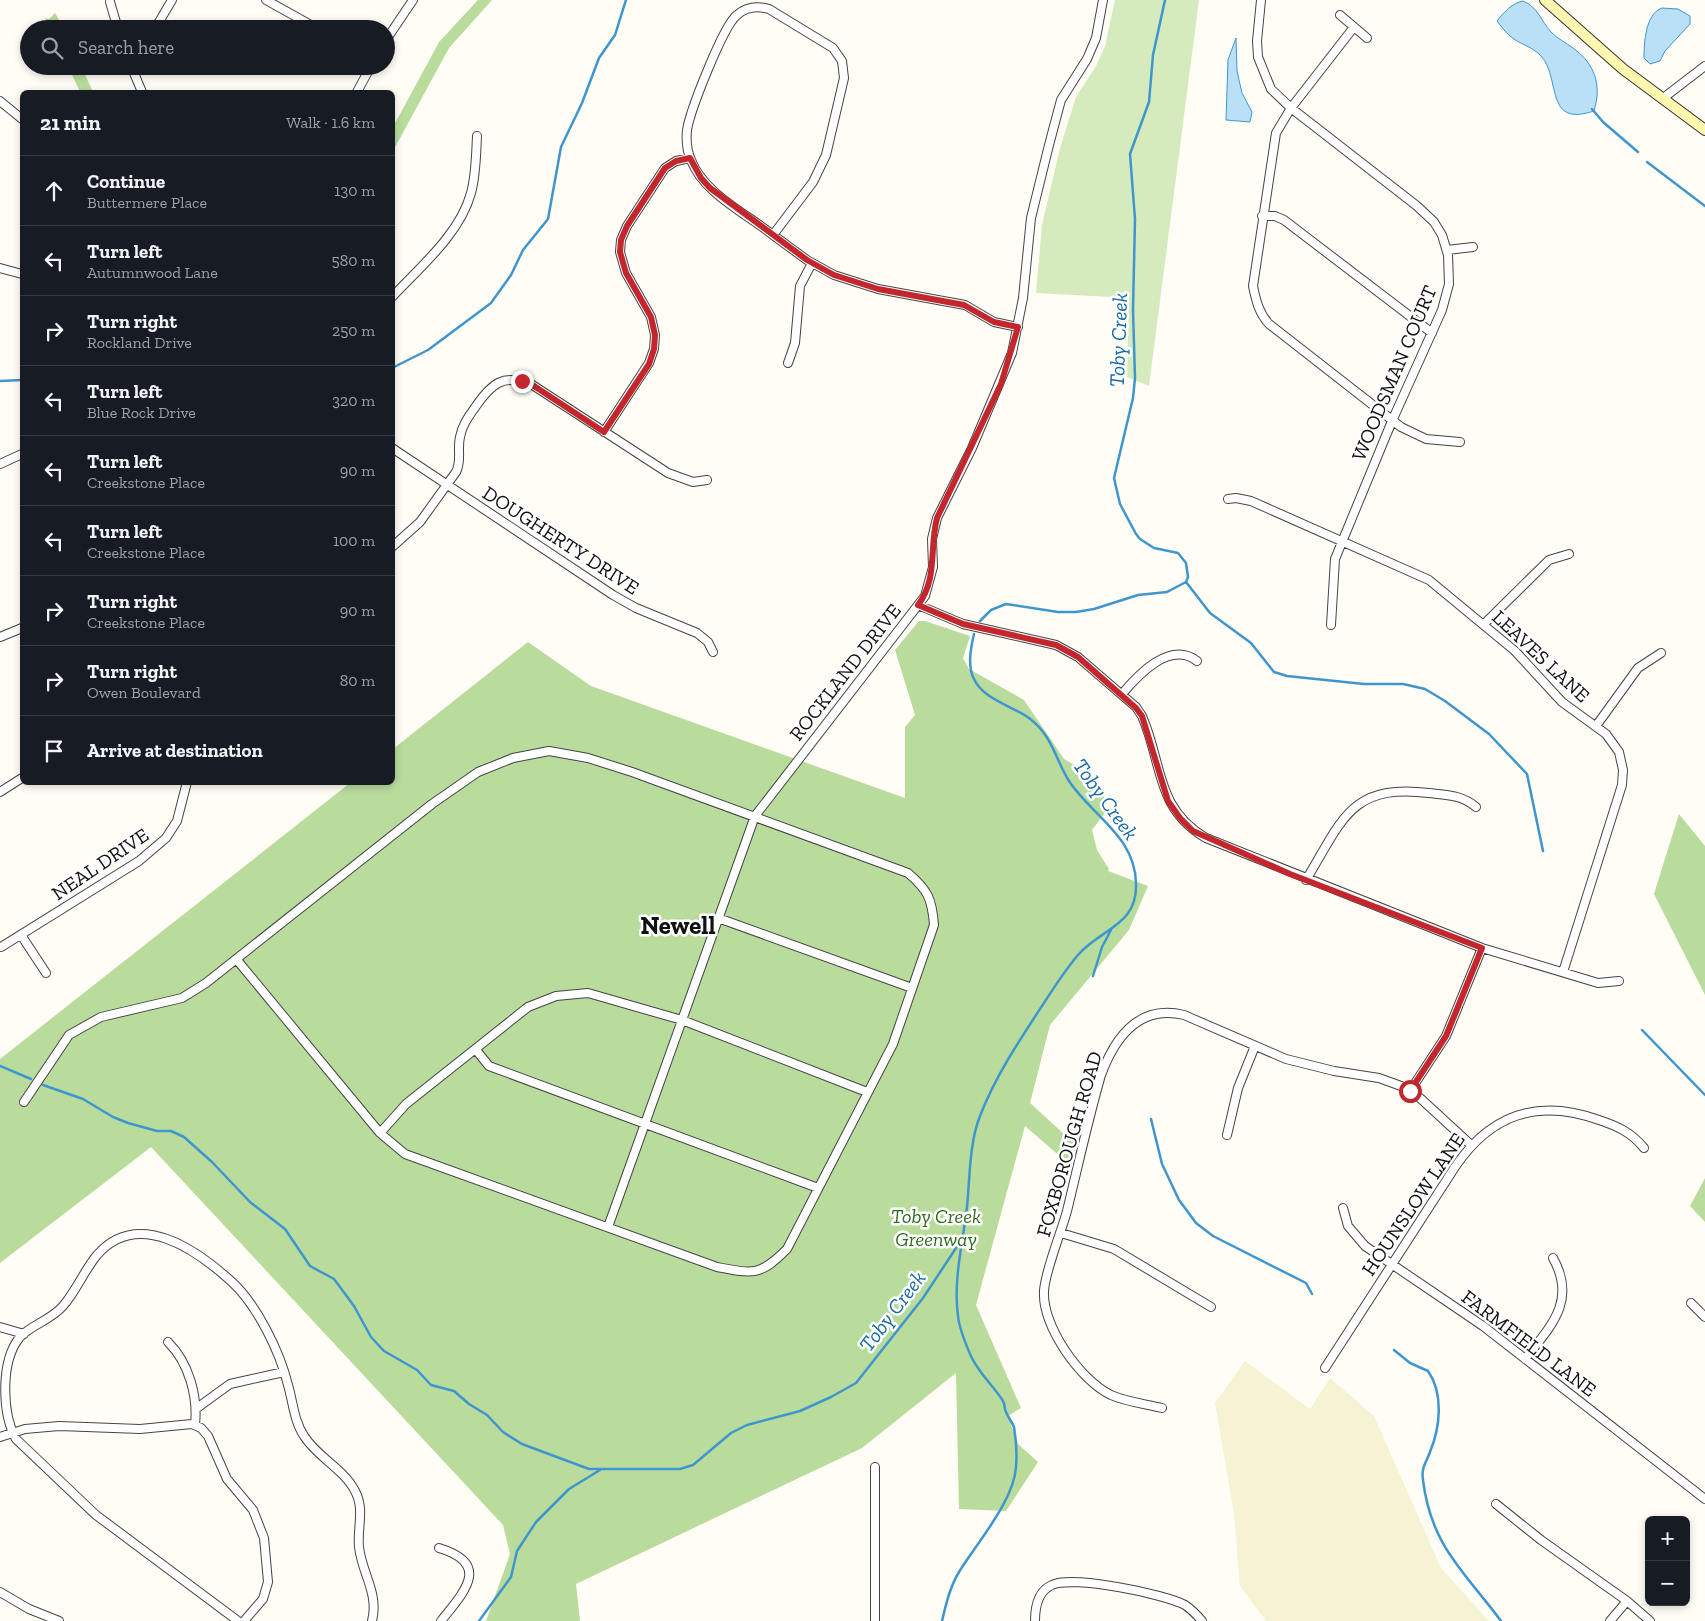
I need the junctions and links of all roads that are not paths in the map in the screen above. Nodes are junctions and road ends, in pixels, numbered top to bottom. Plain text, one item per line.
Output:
1 (172, 0) edge
2 (266, 0) edge
3 (413, 0) edge
4 (1103, 0) edge
5 (1261, 0) edge
6 (1545, 0) edge
7 (110, 2) dead end
8 (1340, 15) dead end
9 (115, 20) edge
10 (160, 20) edge
11 (302, 20) edge
12 (395, 27) edge
13 (1354, 27) junction
14 (1367, 38) dead end
15 (1705, 66) edge
16 (135, 75) edge
17 (366, 75) edge
18 (141, 90) edge
19 (358, 90) edge
20 (1662, 98) junction
21 (0, 101) edge
22 (1291, 108) junction
23 (20, 117) edge
24 (1705, 130) edge
25 (478, 136) dead end
26 (690, 158) junction
27 (1262, 216) junction
28 (773, 235) junction
29 (1473, 247) dead end
30 (1447, 250) junction
31 (812, 263) junction
32 (0, 268) edge
33 (20, 273) edge
34 (395, 294) edge
35 (1018, 327) junction
36 (1432, 333) junction
37 (788, 363) dead end
38 (1392, 421) junction
39 (604, 432) junction
40 (1460, 442) dead end
41 (395, 450) edge
42 (20, 455) edge
43 (0, 464) edge
44 (707, 480) dead end
45 (448, 485) junction
46 (1228, 499) dead end
47 (1341, 541) junction
48 (395, 543) edge
49 (1570, 554) dead end
50 (918, 605) junction
51 (1331, 624) dead end
52 (1484, 624) junction
53 (20, 629) edge
54 (0, 637) edge
55 (713, 652) dead end
56 (1661, 653) dead end
57 (1197, 661) dead end
58 (1122, 694) junction
59 (1596, 726) junction
60 (20, 779) edge
61 (186, 785) edge
62 (0, 792) edge
63 (1476, 807) dead end
64 (755, 816) junction
65 (1306, 880) junction
66 (718, 918) junction
67 (21, 935) junction
68 (1, 947) dead end
69 (1482, 948) junction
70 (237, 960) junction
71 (1563, 972) junction
72 (46, 973) dead end
73 (1619, 981) dead end
74 (912, 988) junction
75 (682, 1020) junction
76 (1255, 1046) junction
77 (476, 1050) junction
78 (1410, 1091) junction
79 (867, 1092) junction
80 (24, 1102) dead end
81 (644, 1125) junction
82 (380, 1133) junction
83 (1227, 1135) dead end
84 (1471, 1144) junction
85 (1644, 1148) dead end
86 (818, 1188) junction
87 (1343, 1208) dead end
88 (608, 1227) junction
89 (1061, 1233) junction
90 (1553, 1258) dead end
91 (1391, 1264) junction
92 (1691, 1303) dead end
93 (1211, 1307) dead end
94 (1705, 1317) edge
95 (0, 1327) edge
96 (24, 1334) junction
97 (168, 1342) dead end
98 (1525, 1359) junction
99 (1325, 1368) dead end
100 (284, 1372) junction
101 (197, 1408) junction
102 (1162, 1408) dead end
103 (195, 1425) junction
104 (13, 1433) junction
105 (0, 1437) edge
106 (875, 1467) dead end
107 (1705, 1499) edge
108 (1496, 1504) dead end
109 (439, 1548) dead end
110 (0, 1592) edge
111 (1627, 1602) junction
112 (59, 1621) edge
113 (238, 1621) edge
114 (244, 1621) edge
115 (372, 1621) edge
116 (441, 1621) edge
117 (875, 1621) edge
118 (1035, 1621) edge
119 (1202, 1621) edge
120 (1610, 1621) edge
121 (1650, 1621) edge

1 - 10 street
2 - 11 street
3 - 12 street
4 - 35 street, ROCKLAND DRIVE
5 - 22 street, WOODSMAN COURT
6 - 20 street
7 - 9 street
8 - 13 street
13 - 14 street
13 - 22 street
15 - 20 street
16 - 18 street
17 - 19 street
20 - 24 street
21 - 23 street
22 - 27 street
22 - 30 street, WOODSMAN COURT
25 - 34 street
26 - 28 street
26 - 28 street
26 - 39 street
27 - 36 street
27 - 38 street
28 - 31 street
29 - 30 street
30 - 36 street, WOODSMAN COURT
31 - 35 street
31 - 37 street
32 - 33 street
35 - 50 street, ROCKLAND DRIVE
36 - 38 street, WOODSMAN COURT
38 - 40 street
38 - 47 street, WOODSMAN COURT
39 - 44 street
39 - 45 street
41 - 45 street, DOUGHERTY DRIVE
42 - 43 street
45 - 48 street
45 - 55 street, DOUGHERTY DRIVE
46 - 47 street, LEAVES LANE
47 - 51 street, WOODSMAN COURT
47 - 52 street, LEAVES LANE
49 - 52 street
50 - 58 street
50 - 64 street, ROCKLAND DRIVE
52 - 59 street, LEAVES LANE
53 - 54 street
56 - 59 street
57 - 58 street
58 - 65 street
59 - 71 street, LEAVES LANE
60 - 62 street
61 - 67 street, NEAL DRIVE
63 - 65 street
64 - 66 street, ROCKLAND DRIVE
64 - 70 street
64 - 74 street
65 - 69 street
66 - 74 street
66 - 75 street, ROCKLAND DRIVE
67 - 68 street, NEAL DRIVE
67 - 72 street
69 - 71 street
69 - 78 street
70 - 80 street
70 - 82 street
71 - 73 street
74 - 79 street
75 - 77 street
75 - 79 street
75 - 81 street, ROCKLAND DRIVE
76 - 78 street, FOXBOROUGH ROAD
76 - 83 street
76 - 89 street, FOXBOROUGH ROAD
77 - 81 street
77 - 82 street
78 - 84 street, FOXBOROUGH ROAD
79 - 86 street
81 - 86 street
81 - 88 street, ROCKLAND DRIVE
82 - 88 street
84 - 85 street, HOUNSLOW LANE
84 - 91 street, HOUNSLOW LANE
86 - 88 street
87 - 91 street, FARMFIELD LANE
89 - 93 street
89 - 102 street, FOXBOROUGH ROAD
90 - 98 street
91 - 98 street, FARMFIELD LANE
91 - 99 street, HOUNSLOW LANE
92 - 94 street
95 - 96 street
96 - 100 street
96 - 104 street
97 - 101 street
98 - 107 street, FARMFIELD LANE
100 - 101 street
100 - 115 street
101 - 103 street
103 - 104 street
103 - 114 street
104 - 105 street
104 - 113 street
106 - 117 street
108 - 111 street
109 - 116 street
110 - 112 street
111 - 120 street
111 - 121 street
118 - 119 street

